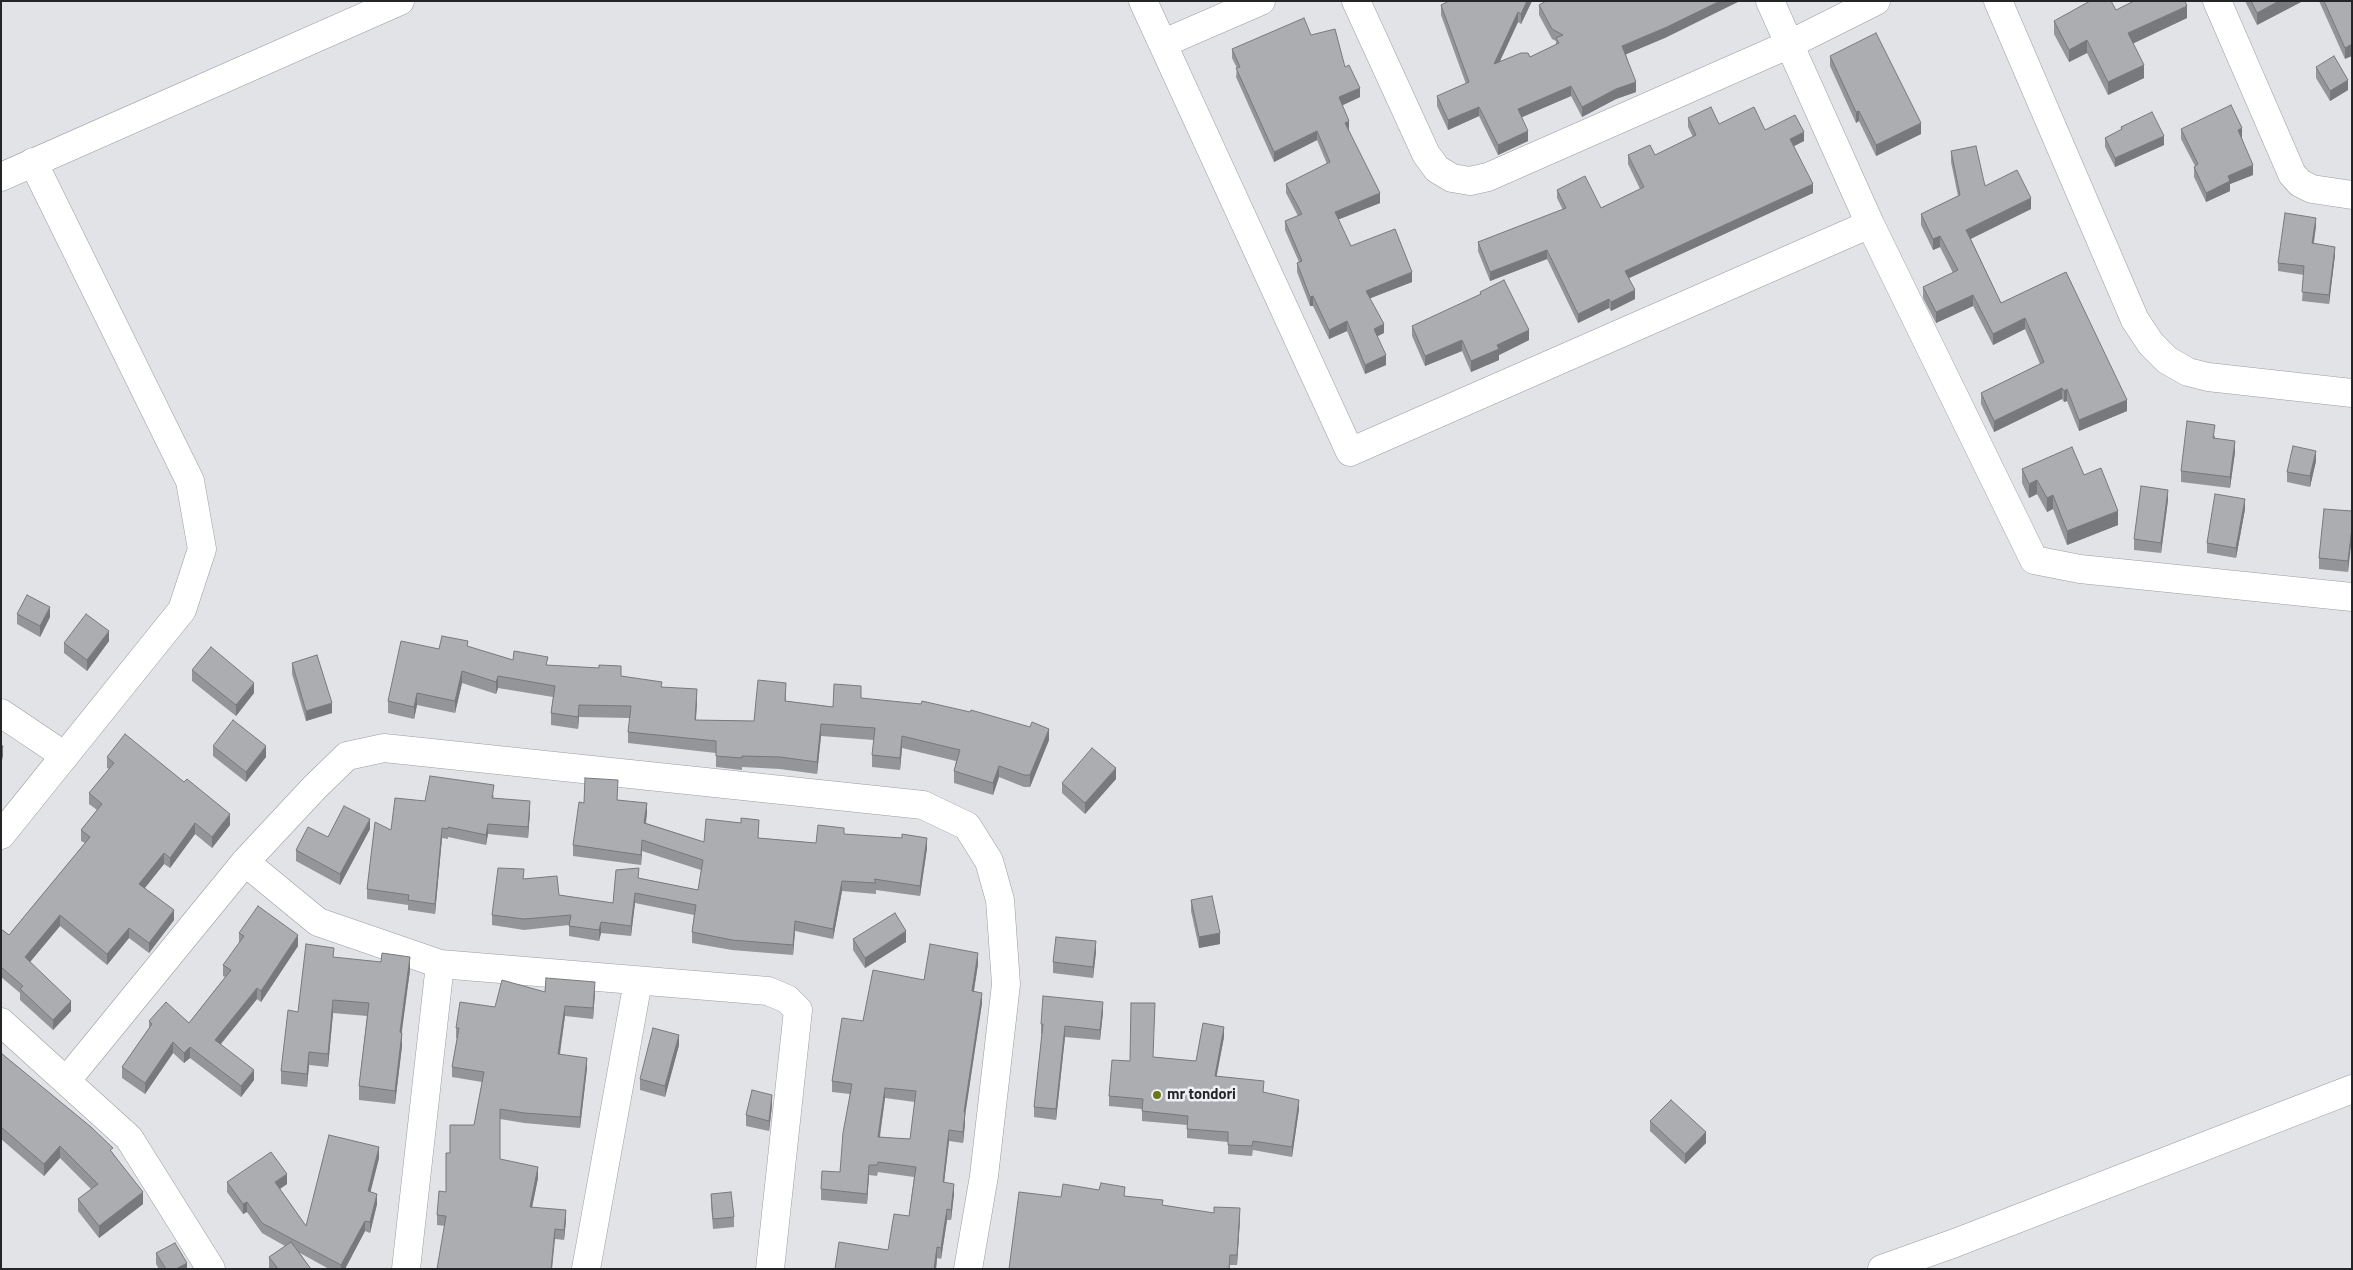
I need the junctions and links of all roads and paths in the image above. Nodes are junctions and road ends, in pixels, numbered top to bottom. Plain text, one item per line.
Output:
1 (400, 1) edge
2 (1143, 1) edge
3 (1261, 1) edge
4 (1356, 1) edge
5 (1770, 1) edge
6 (1876, 1) edge
7 (1998, 1) edge
8 (2217, 1) edge
9 (1164, 43) junction
10 (1790, 44) junction
11 (33, 162) junction
12 (1, 177) edge
13 (2352, 195) edge
14 (1870, 224) junction
15 (2352, 393) edge
16 (2352, 597) edge
17 (1, 714) edge
18 (65, 756) junction
19 (1, 835) edge
20 (244, 862) junction
21 (440, 964) junction
22 (638, 981) junction
23 (1, 1022) edge
24 (67, 1080) junction
25 (2352, 1089) edge
26 (211, 1269) edge
27 (406, 1269) edge
28 (586, 1269) edge
29 (770, 1269) edge
30 (968, 1269) edge
31 (1882, 1269) edge

1 - 11 street
2 - 9 street
3 - 9 street
4 - 10 street
5 - 10 street
6 - 10 street
7 - 15 street
8 - 13 street
9 - 14 street
10 - 14 street
11 - 12 street
11 - 18 street
14 - 16 street
17 - 18 street
18 - 19 street
20 - 21 street
20 - 24 street
20 - 30 street
21 - 22 street
21 - 27 street
22 - 28 street
22 - 29 street
23 - 24 street
24 - 26 street
25 - 31 street

